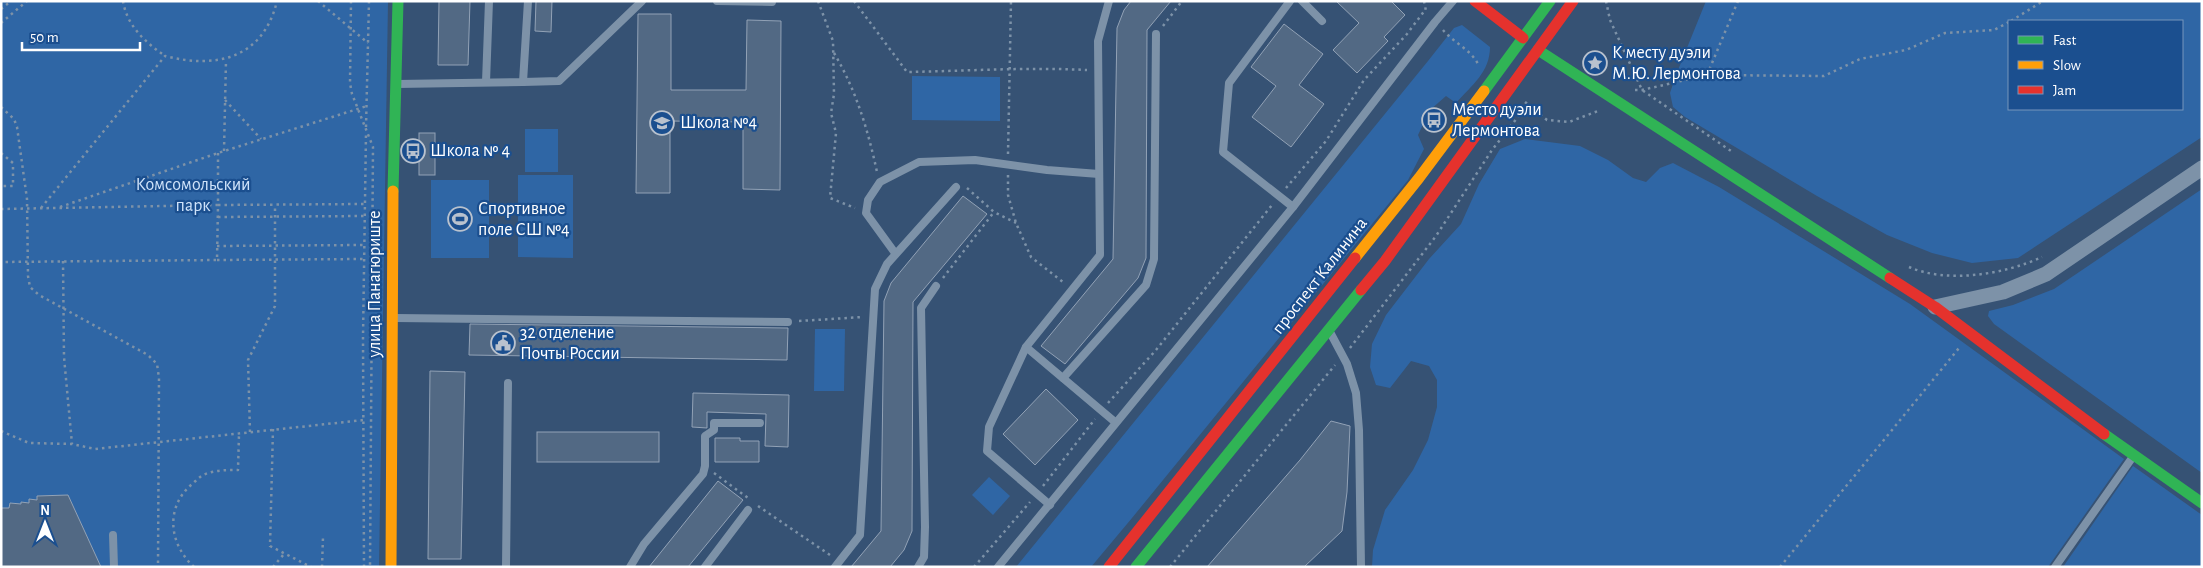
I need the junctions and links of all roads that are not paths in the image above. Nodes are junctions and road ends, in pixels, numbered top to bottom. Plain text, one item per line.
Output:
1 (398, 1) edge
2 (489, 1) edge
3 (528, 1) edge
4 (642, 1) edge
5 (716, 1) edge
6 (1109, 1) edge
7 (1290, 1) edge
8 (1302, 1) edge
9 (1454, 1) edge
10 (1475, 1) edge
11 (1550, 1) edge
12 (1573, 1) edge
13 (772, 2) edge
14 (1322, 21) dead end
15 (1156, 34) road end
16 (1523, 38) junction
17 (1538, 50) junction
18 (486, 82) junction
19 (523, 82) junction
20 (395, 84) junction
21 (2202, 168) edge
22 (1099, 174) junction
23 (956, 187) road end
24 (1293, 207) junction
25 (1376, 253) junction
26 (895, 254) junction
27 (936, 286) road end
28 (1934, 307) junction
29 (393, 318) junction
30 (788, 322) road end
31 (1329, 330) junction
32 (1026, 346) junction
33 (1063, 378) junction
34 (508, 384) dead end
35 (1115, 422) junction
36 (760, 423) dead end
37 (2133, 456) junction
38 (2202, 503) edge
39 (1050, 505) junction
40 (748, 510) dead end
41 (113, 534) dead end
42 (837, 564) edge
43 (114, 567) edge
44 (391, 567) edge
45 (506, 567) edge
46 (630, 567) edge
47 (704, 567) edge
48 (918, 567) edge
49 (998, 567) edge
50 (1109, 567) edge
51 (1136, 567) edge
52 (1361, 567) edge
53 (2055, 567) edge

1 - 20 main road, улица Панагюриште
2 - 18 lane
3 - 19 lane
4 - 19 lane
5 - 13 lane
6 - 22 lane
7 - 24 lane
8 - 14 lane
9 - 24 lane
10 - 16 main road
11 - 16 main road, проспект Калинина
12 - 17 main road, проспект Калинина
15 - 33 lane
16 - 17 main road
16 - 25 main road, проспект Калинина
17 - 25 main road, проспект Калинина
17 - 28 main road
18 - 19 lane
18 - 20 lane
20 - 29 main road, улица Панагюриште
21 - 28 street
22 - 26 lane
22 - 32 lane
23 - 26 lane
24 - 35 lane
25 - 31 main road, проспект Калинина
25 - 50 main road, проспект Калинина
26 - 42 lane
27 - 48 lane
28 - 37 main road
29 - 30 lane
29 - 44 main road, улица Панагюриште
31 - 51 main road, проспект Калинина
31 - 52 lane
32 - 33 lane
32 - 39 lane
33 - 35 lane
34 - 45 lane
35 - 39 lane
36 - 46 lane
37 - 38 main road
37 - 53 lane
39 - 49 lane
40 - 47 lane
41 - 43 lane

